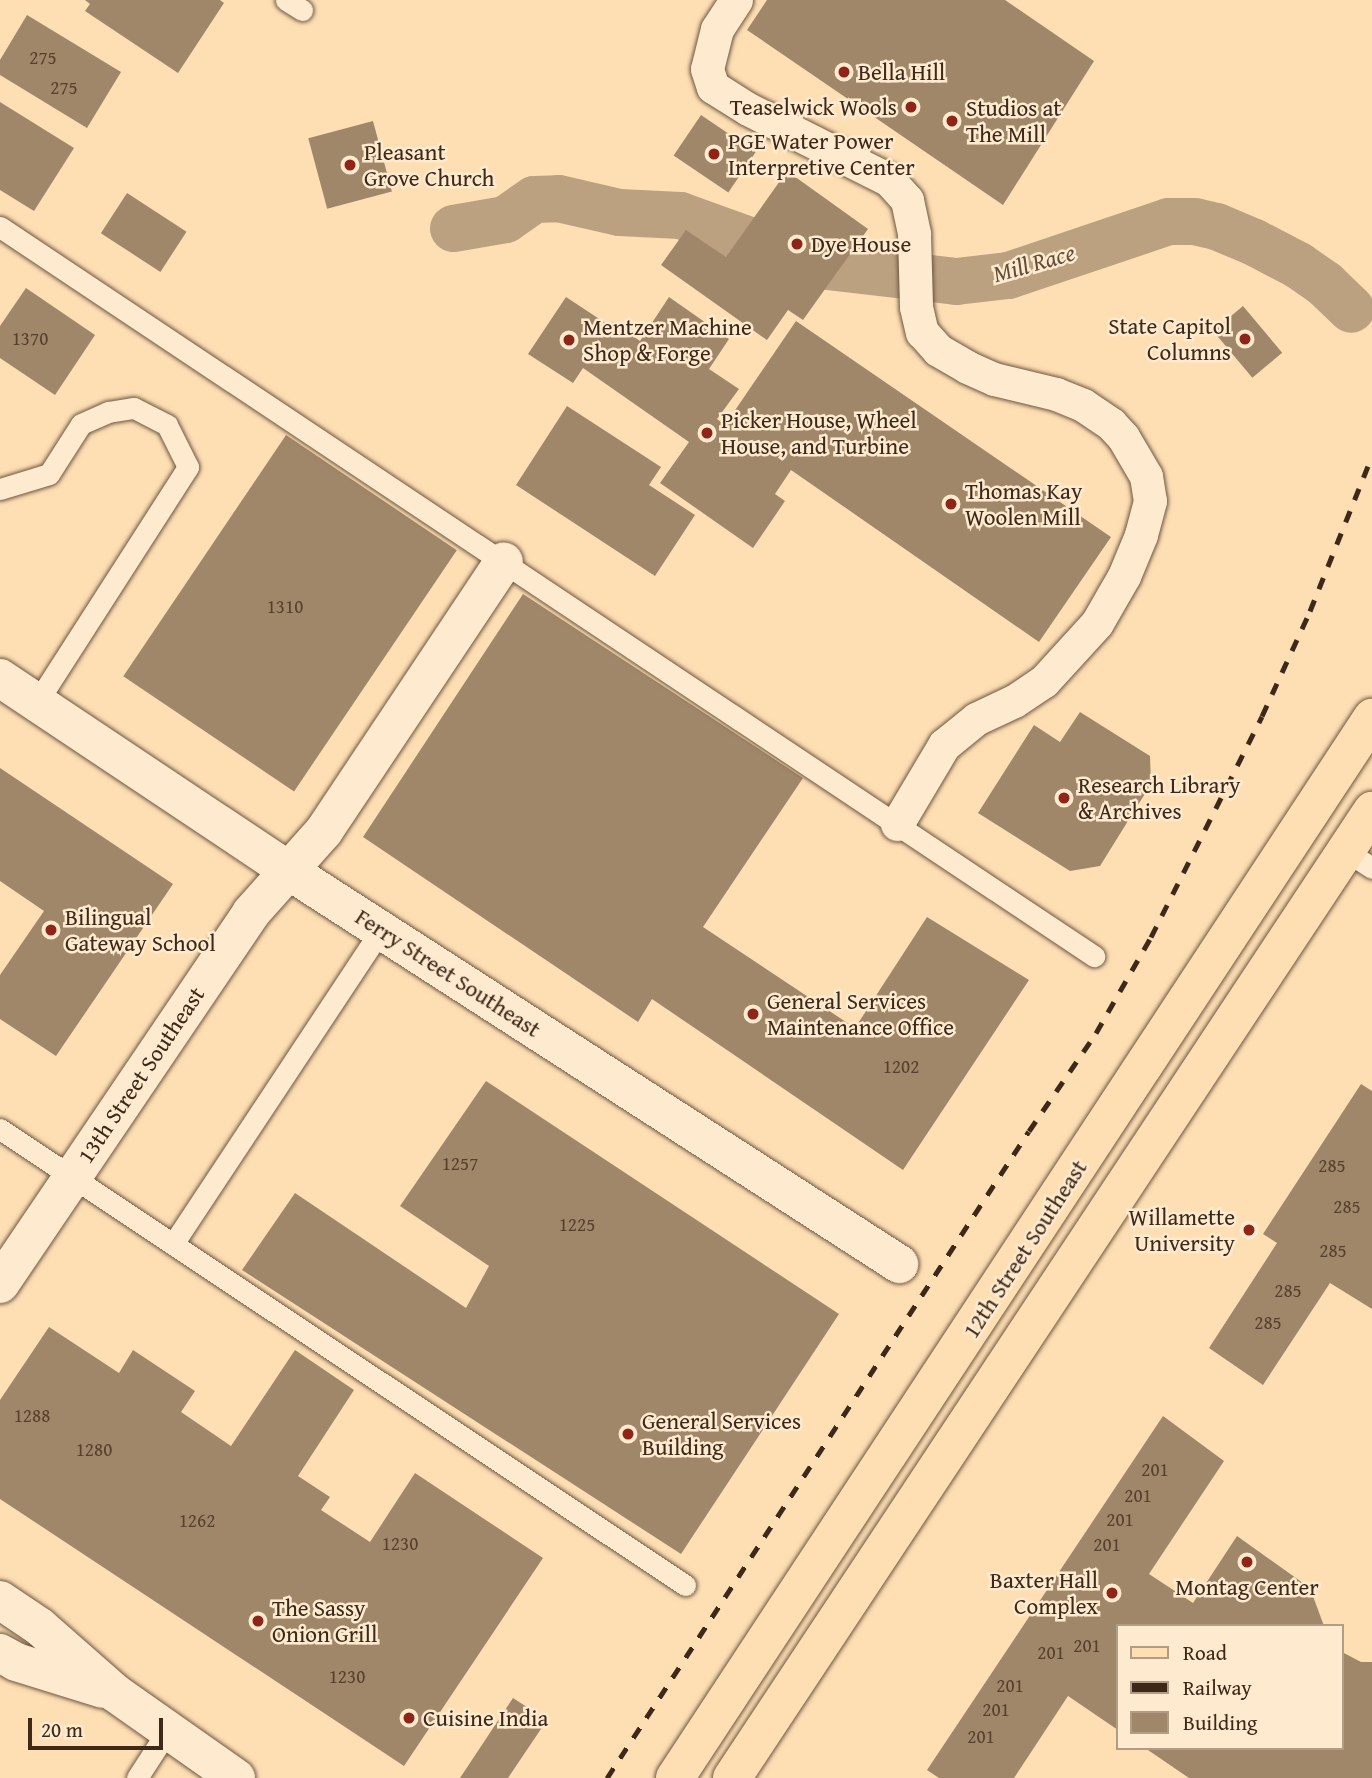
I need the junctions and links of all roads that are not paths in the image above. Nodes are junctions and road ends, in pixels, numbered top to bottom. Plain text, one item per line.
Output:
1 (736, 0) edge
2 (0, 227) edge
3 (0, 489) edge
4 (504, 561) junction
5 (0, 678) edge
6 (37, 702) junction
7 (1372, 718) edge
8 (1372, 810) edge
9 (897, 824) junction
10 (1359, 860) edge
11 (289, 871) junction
12 (381, 930) junction
13 (1094, 956) dead end
14 (0, 1129) edge
15 (72, 1177) junction
16 (173, 1244) junction
17 (899, 1264) dead end
18 (0, 1284) edge
19 (685, 1585) dead end
20 (0, 1600) edge
21 (0, 1653) edge
22 (115, 1693) junction
23 (168, 1730) junction
24 (136, 1778) edge
25 (236, 1778) edge
26 (675, 1778) edge
27 (732, 1778) edge

1 - 9 street
2 - 4 lane
3 - 6 lane
4 - 9 lane
4 - 11 street, 13th Street Southeast
5 - 6 street, Ferry Street Southeast
6 - 11 street, Ferry Street Southeast
7 - 26 main road, 12th Street Southeast
8 - 10 main road, 12th Street Southeast
9 - 13 lane
10 - 27 main road, 12th Street Southeast
11 - 12 street, Ferry Street Southeast
11 - 15 street, 13th Street Southeast
12 - 16 lane
12 - 17 street, Ferry Street Southeast
14 - 15 lane
15 - 16 lane
15 - 18 street, 13th Street Southeast
16 - 19 lane
20 - 22 street
21 - 22 street
22 - 23 street
23 - 24 lane
23 - 25 street

